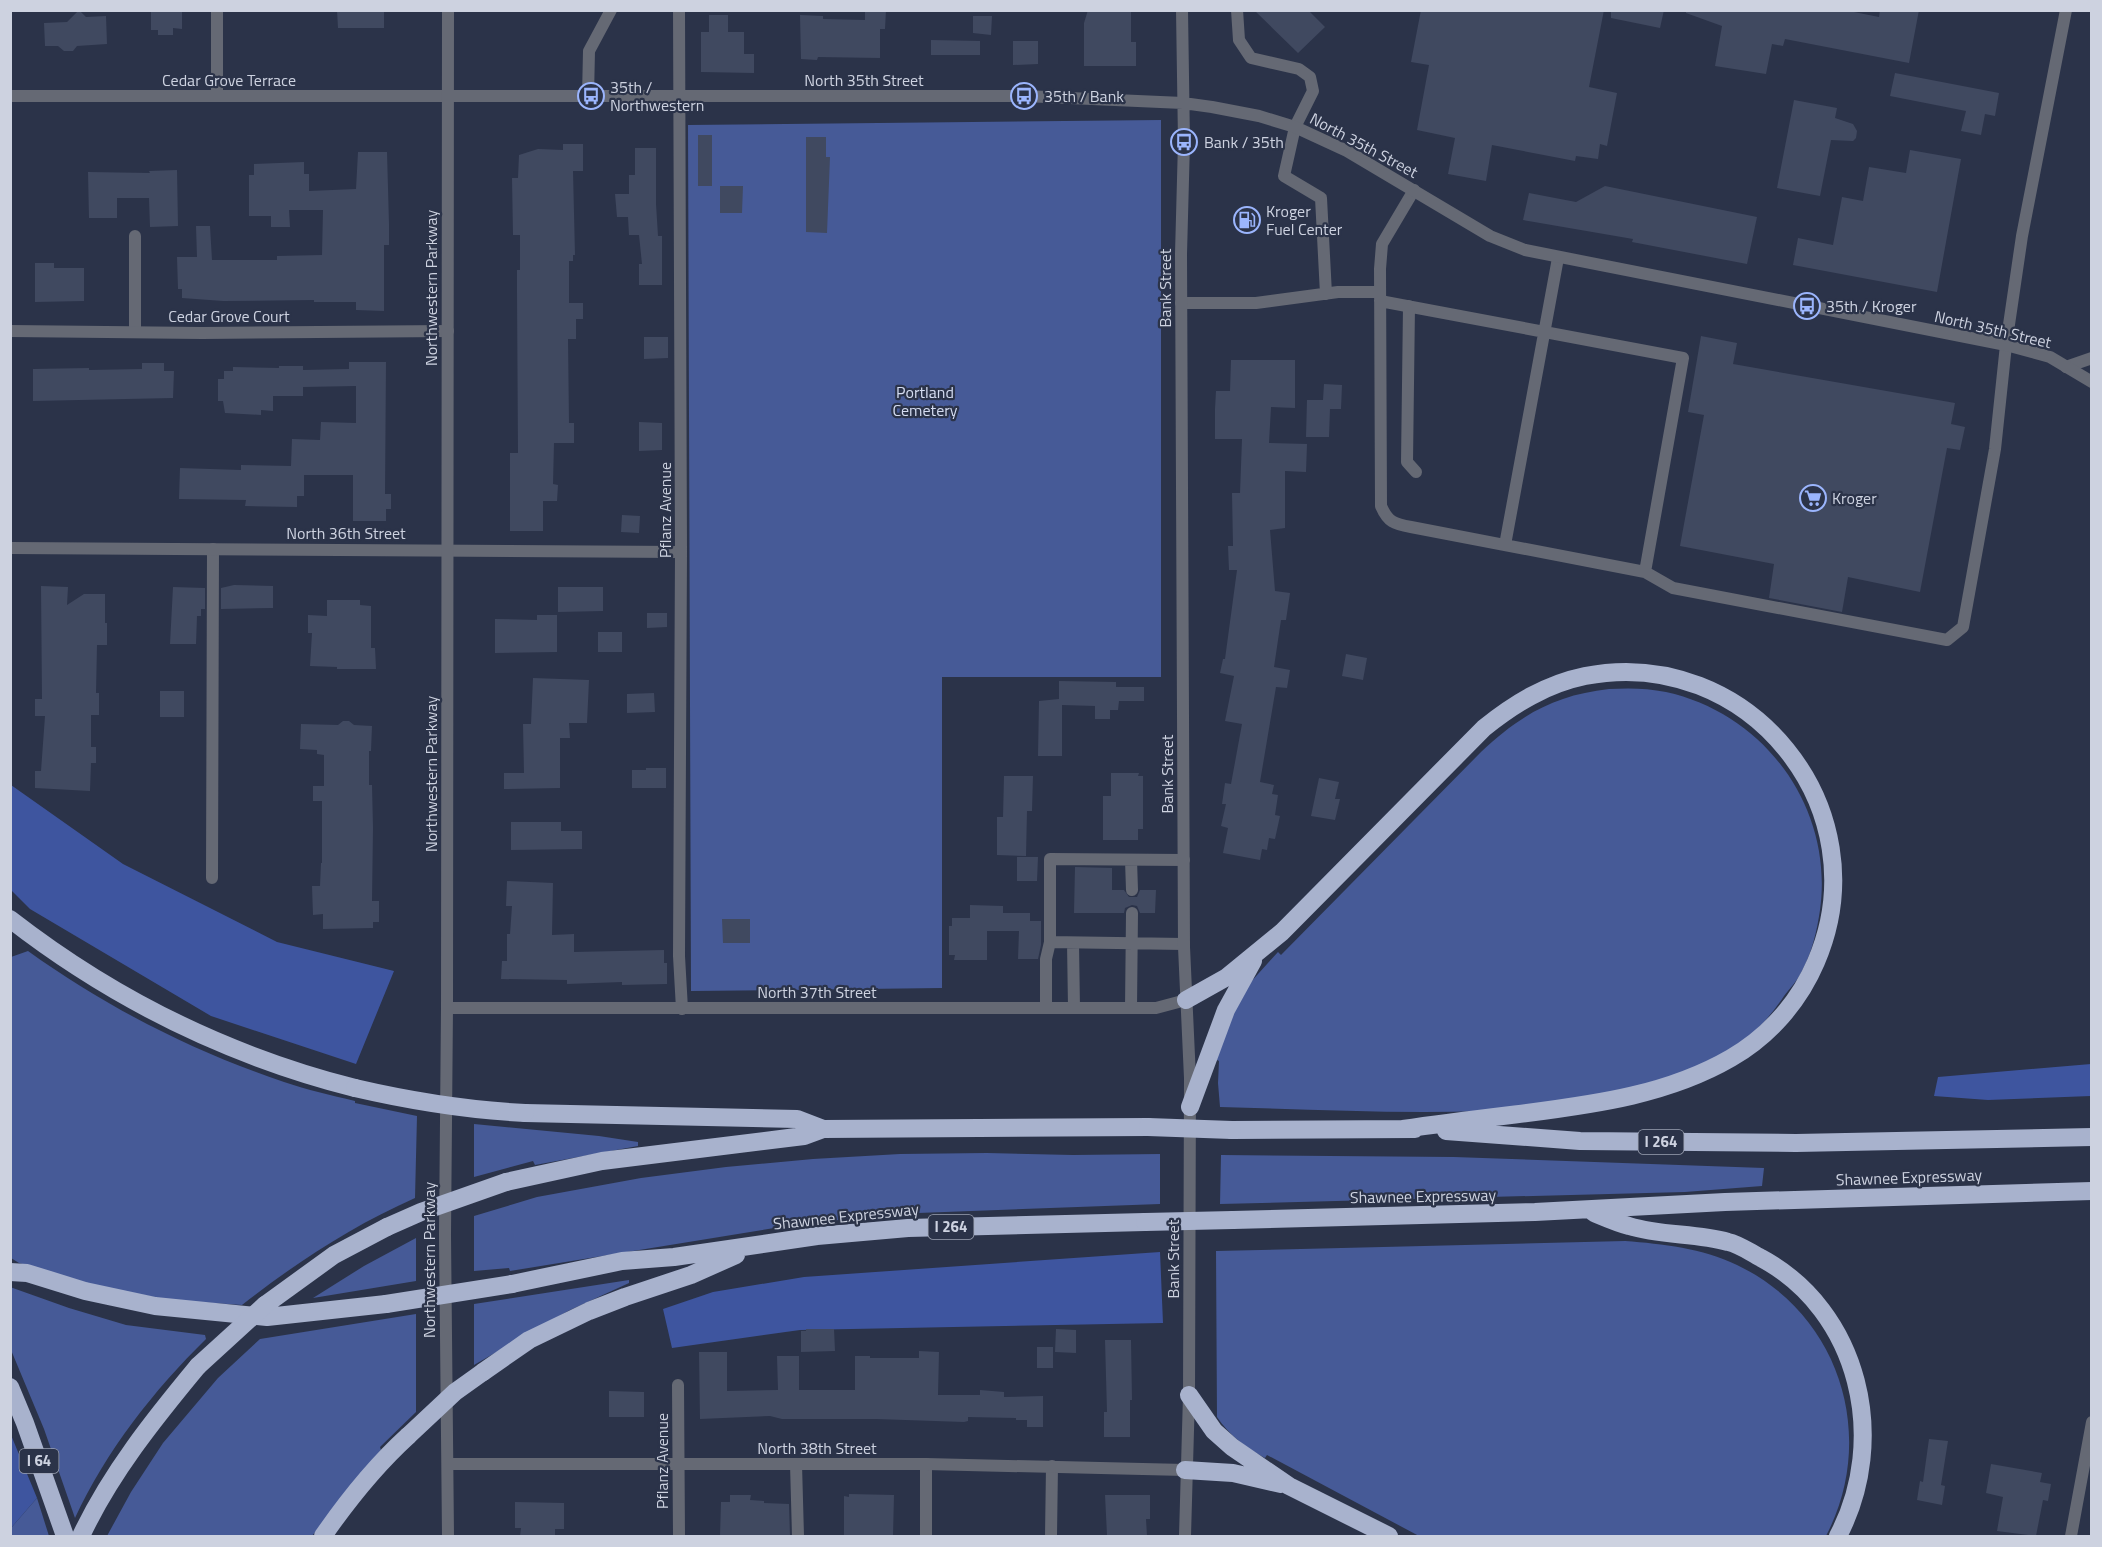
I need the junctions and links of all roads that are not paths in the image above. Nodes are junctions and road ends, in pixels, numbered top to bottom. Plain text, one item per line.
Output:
1 (217, 10) edge
2 (448, 10) edge
3 (611, 10) edge
4 (679, 10) edge
5 (1182, 10) edge
6 (1237, 10) edge
7 (2066, 10) edge
8 (10, 96) edge
9 (217, 96) junction
10 (448, 96) junction
11 (588, 96) junction
12 (679, 96) junction
13 (1183, 103) junction
14 (1295, 127) junction
15 (1414, 190) junction
16 (135, 236) dead end
17 (1558, 258) junction
18 (1326, 294) junction
19 (1380, 296) junction
20 (1181, 303) junction
21 (1409, 306) junction
22 (10, 331) edge
23 (448, 331) junction
24 (135, 332) junction
25 (1545, 332) junction
26 (2006, 345) junction
27 (2091, 358) edge
28 (2066, 366) junction
29 (2091, 382) edge
30 (1416, 472) dead end
31 (1505, 545) junction
32 (10, 548) edge
33 (213, 549) junction
34 (447, 549) junction
35 (681, 552) junction
36 (1644, 572) junction
37 (1131, 860) junction
38 (1184, 860) junction
39 (212, 878) dead end
40 (1132, 890) dead end
41 (1132, 913) dead end
42 (10, 919) edge
43 (1050, 942) junction
44 (1073, 943) junction
45 (1132, 943) junction
46 (1184, 944) junction
47 (1261, 949) junction
48 (1186, 1000) junction
49 (447, 1008) junction
50 (1046, 1008) junction
51 (1074, 1008) junction
52 (1131, 1008) junction
53 (682, 1009) junction
54 (1190, 1107) junction
55 (823, 1129) junction
56 (1403, 1129) junction
57 (2091, 1137) edge
58 (2091, 1191) edge
59 (1587, 1211) junction
60 (757, 1246) junction
61 (10, 1272) edge
62 (678, 1385) dead end
63 (10, 1387) edge
64 (1189, 1395) junction
65 (10, 1413) edge
66 (2091, 1422) edge
67 (449, 1464) junction
68 (679, 1464) junction
69 (796, 1464) junction
70 (926, 1464) junction
71 (1052, 1466) junction
72 (1185, 1470) junction
73 (1289, 1486) junction
74 (83, 1532) edge
75 (55, 1536) edge
76 (65, 1536) edge
77 (323, 1536) edge
78 (448, 1536) edge
79 (679, 1536) edge
80 (798, 1536) edge
81 (926, 1536) edge
82 (1051, 1536) edge
83 (1185, 1536) edge
84 (1389, 1536) edge
85 (1838, 1536) edge
86 (2071, 1536) edge

1 - 9 street
2 - 10 street, Northwestern Parkway
3 - 11 street
4 - 12 street, Pflanz Avenue
5 - 13 street, Bank Street
6 - 14 street
7 - 26 street
8 - 9 street, Cedar Grove Terrace
9 - 10 street, Cedar Grove Terrace
10 - 11 street, North 35th Street
10 - 23 street, Northwestern Parkway
11 - 12 street, North 35th Street
12 - 13 street, North 35th Street
12 - 35 street, Pflanz Avenue
13 - 14 street, North 35th Street
13 - 20 street, Bank Street
14 - 15 street, North 35th Street
14 - 18 street
15 - 17 street, North 35th Street
15 - 19 street
16 - 24 street
17 - 25 street
17 - 26 street, North 35th Street
18 - 19 street
18 - 20 street
19 - 21 street
19 - 31 street
20 - 38 street, Bank Street
21 - 25 street
21 - 30 street
22 - 24 street, Cedar Grove Court
23 - 24 street, Cedar Grove Court
23 - 34 street, Northwestern Parkway
25 - 31 street
25 - 36 street
26 - 28 street, North 35th Street
26 - 36 street
27 - 28 street
28 - 29 street, North 35th Street
31 - 36 street
32 - 33 street, North 36th Street
33 - 34 street, North 36th Street
33 - 39 street
34 - 35 street, North 36th Street
34 - 49 street, Northwestern Parkway
35 - 53 street, Pflanz Avenue
37 - 38 street
37 - 40 street
37 - 43 street
38 - 46 street, Bank Street
41 - 45 street
42 - 55 highway, bridge
43 - 44 street
43 - 50 street
44 - 45 street
44 - 51 street
45 - 46 street
45 - 52 street
46 - 48 street, Bank Street
47 - 48 highway
47 - 54 highway
47 - 56 highway
48 - 52 street, North 37th Street
48 - 54 street, Bank Street
49 - 53 street, North 37th Street
49 - 67 street, Northwestern Parkway
50 - 51 street, North 37th Street
50 - 53 street, North 37th Street
51 - 52 street, North 37th Street
54 - 64 street, Bank Street
55 - 56 highway, I 264, bridge
55 - 74 highway, bridge
56 - 57 highway, I 264
58 - 59 highway, Shawnee Expressway / I 264
59 - 60 highway, Shawnee Expressway / I 264, bridge
59 - 85 highway
60 - 61 highway, bridge
60 - 77 highway, bridge
62 - 68 street, Pflanz Avenue
63 - 76 highway, I 64
64 - 72 street, Bank Street
64 - 73 highway
65 - 75 highway
66 - 86 street
67 - 68 street, North 38th Street
67 - 78 street, Northwestern Parkway
68 - 69 street, North 38th Street
68 - 79 street, Pflanz Avenue
69 - 70 street, North 38th Street
69 - 80 street
70 - 71 street, North 38th Street
70 - 81 street
71 - 72 street, North 38th Street
71 - 82 street
72 - 73 highway
72 - 83 street, Bank Street
73 - 84 highway

